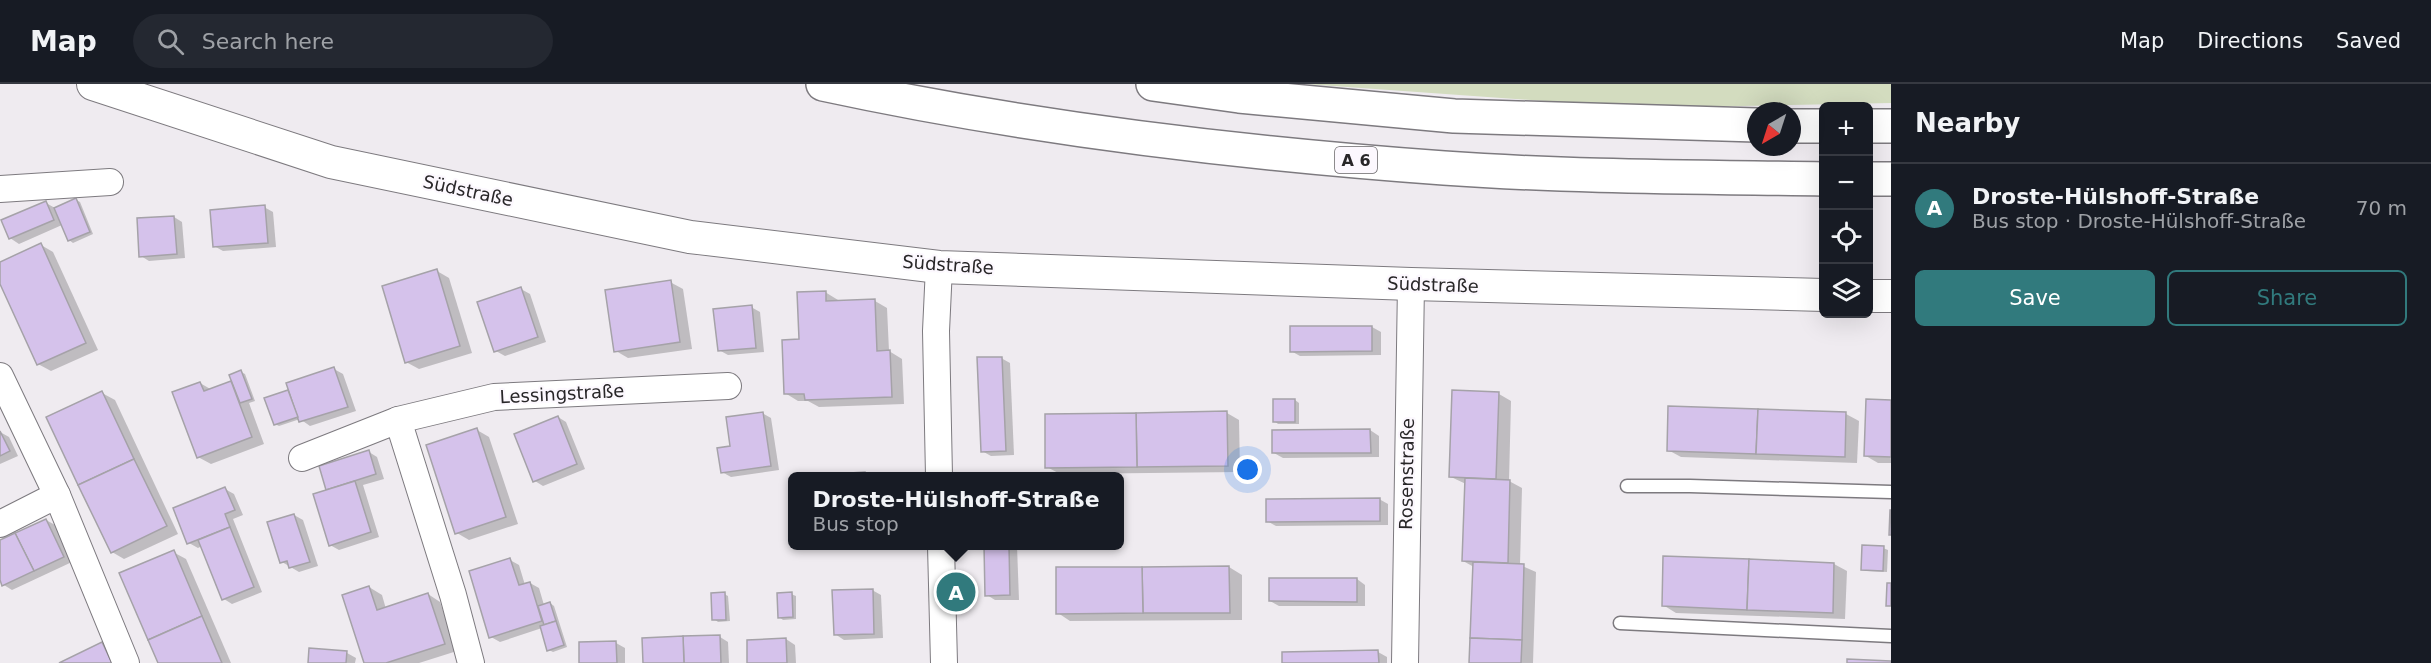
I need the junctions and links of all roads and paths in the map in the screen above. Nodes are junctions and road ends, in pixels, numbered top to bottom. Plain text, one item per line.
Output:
1 (93, 84) edge
2 (823, 84) edge
3 (1153, 84) edge
4 (1747, 125) edge
5 (1801, 126) edge
6 (1819, 126) edge
7 (1873, 126) edge
8 (1891, 126) edge
9 (1819, 179) edge
10 (1873, 179) edge
11 (1891, 179) edge
12 (110, 182) dead end
13 (0, 189) edge
14 (939, 267) junction
15 (1411, 284) junction
16 (1819, 295) edge
17 (1873, 296) edge
18 (1891, 296) edge
19 (0, 376) edge
20 (728, 386) dead end
21 (398, 420) junction
22 (302, 458) dead end
23 (939, 472) edge
24 (1628, 486) dead end
25 (1891, 492) edge
26 (57, 495) junction
27 (0, 524) edge
28 (941, 550) edge
29 (1620, 623) dead end
30 (1891, 636) edge
31 (126, 663) edge
32 (471, 663) edge
33 (944, 663) edge
34 (1405, 663) edge

1 - 14 street, Südstraße
2 - 9 highway, A 6
3 - 4 highway
5 - 6 highway
7 - 8 highway
10 - 11 highway
12 - 13 street
14 - 15 street, Südstraße
14 - 23 street
15 - 16 street, Südstraße
15 - 34 street, Rosenstraße
17 - 18 street
19 - 26 street
20 - 21 street, Lessingstraße
21 - 22 street, Lessingstraße
21 - 32 street
24 - 25 lane
26 - 27 street
26 - 31 street
28 - 33 street
29 - 30 lane

